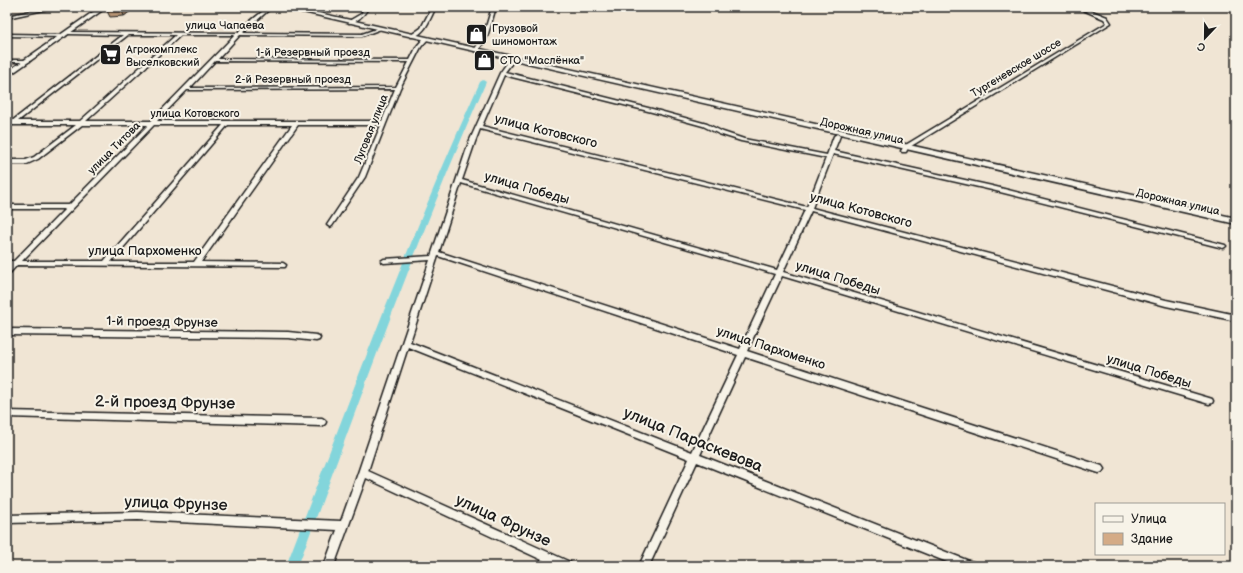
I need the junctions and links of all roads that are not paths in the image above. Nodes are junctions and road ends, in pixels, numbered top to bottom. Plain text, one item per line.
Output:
1 (56, 7) edge
2 (104, 7) edge
3 (270, 7) edge
4 (284, 7) edge
5 (309, 7) edge
6 (367, 7) edge
7 (434, 7) edge
8 (494, 7) edge
9 (1078, 7) edge
10 (301, 11) junction
11 (7, 17) edge
12 (350, 22) junction
13 (379, 29) junction
14 (67, 34) junction
15 (126, 34) junction
16 (180, 34) junction
17 (7, 35) edge
18 (239, 35) junction
19 (412, 36) junction
20 (426, 39) junction
21 (476, 50) junction
22 (485, 52) junction
23 (28, 60) junction
24 (215, 60) junction
25 (512, 60) junction
26 (7, 61) edge
27 (411, 61) junction
28 (502, 73) junction
29 (7, 75) edge
30 (398, 88) junction
31 (187, 89) junction
32 (7, 123) edge
33 (13, 123) junction
34 (81, 123) junction
35 (153, 123) junction
36 (227, 123) junction
37 (296, 123) junction
38 (384, 123) junction
39 (479, 127) junction
40 (837, 136) junction
41 (905, 149) junction
42 (830, 154) junction
43 (7, 162) edge
44 (460, 182) junction
45 (70, 206) junction
46 (7, 207) edge
47 (809, 209) junction
48 (1236, 221) edge
49 (330, 225) dead end
50 (1236, 226) edge
51 (1223, 246) dead end
52 (434, 255) junction
53 (384, 261) dead end
54 (7, 263) edge
55 (16, 263) junction
56 (106, 263) junction
57 (197, 263) junction
58 (283, 265) dead end
59 (7, 272) edge
60 (780, 273) junction
61 (1236, 318) edge
62 (7, 332) edge
63 (316, 338) dead end
64 (406, 343) junction
65 (742, 351) junction
66 (1209, 401) dead end
67 (7, 414) edge
68 (322, 422) dead end
69 (694, 457) junction
70 (1099, 469) dead end
71 (363, 473) junction
72 (7, 519) edge
73 (343, 526) junction
74 (329, 566) edge
75 (566, 566) edge
76 (644, 566) edge
77 (968, 566) edge

1 - 11 street
2 - 14 main road
3 - 18 street, улица Титова
4 - 10 main road, Дорожная улица
5 - 10 street
6 - 12 street
7 - 19 street
8 - 21 street
9 - 41 street, Тургеневское шоссе
10 - 12 main road, Дорожная улица
12 - 13 main road, Дорожная улица
13 - 18 street, улица Чапаева
13 - 19 main road, Дорожная улица
14 - 15 street, улица Чапаева
14 - 17 street, улица Чапаева
14 - 23 main road
15 - 16 street, улица Чапаева
15 - 33 street
16 - 18 street, улица Чапаева
16 - 34 street
18 - 24 street, улица Титова
19 - 20 main road, Дорожная улица
20 - 21 main road, Дорожная улица
20 - 27 street, Луговая улица
21 - 22 main road, Дорожная улица
22 - 25 main road, Дорожная улица
22 - 41 main road, Дорожная улица
23 - 26 street
23 - 29 main road
24 - 27 street, 1-й Резервный проезд
24 - 31 street, улица Титова
25 - 28 street
25 - 40 main road, Дорожная улица
27 - 30 street, Луговая улица
28 - 39 street
28 - 42 street
30 - 31 street, 2-й Резервный проезд
30 - 38 street, Луговая улица
31 - 35 street, улица Титова
32 - 33 street, улица Котовского
33 - 34 street, улица Котовского
34 - 35 street, улица Котовского
34 - 43 street
35 - 36 street, улица Котовского
35 - 45 street, улица Титова
36 - 37 street, улица Котовского
36 - 56 street
37 - 38 street, улица Котовского
37 - 57 street
38 - 49 street, Луговая улица
39 - 44 street
39 - 47 street, улица Котовского
40 - 41 main road, Дорожная улица
40 - 42 street
41 - 48 main road, Дорожная улица
41 - 50 main road, Дорожная улица
42 - 47 street
42 - 51 street
44 - 52 street
44 - 60 street, улица Победы
45 - 46 street
45 - 55 street, улица Титова
47 - 60 street
47 - 61 street, улица Котовского
52 - 53 street, улица Пархоменко
52 - 64 street
52 - 65 street, улица Пархоменко
54 - 55 street, улица Пархоменко
55 - 56 street, улица Пархоменко
55 - 59 street, улица Титова
56 - 57 street, улица Пархоменко
57 - 58 street, улица Пархоменко
60 - 65 street
60 - 66 street, улица Победы
62 - 63 street, 1-й проезд Фрунзе
64 - 69 street, улица Параскевова
64 - 71 street
65 - 69 street
65 - 70 street, улица Пархоменко
67 - 68 street, 2-й проезд Фрунзе
69 - 76 street
69 - 77 street, улица Параскевова
71 - 73 street
71 - 75 street, улица Фрунзе
72 - 73 street, улица Фрунзе
73 - 74 street

